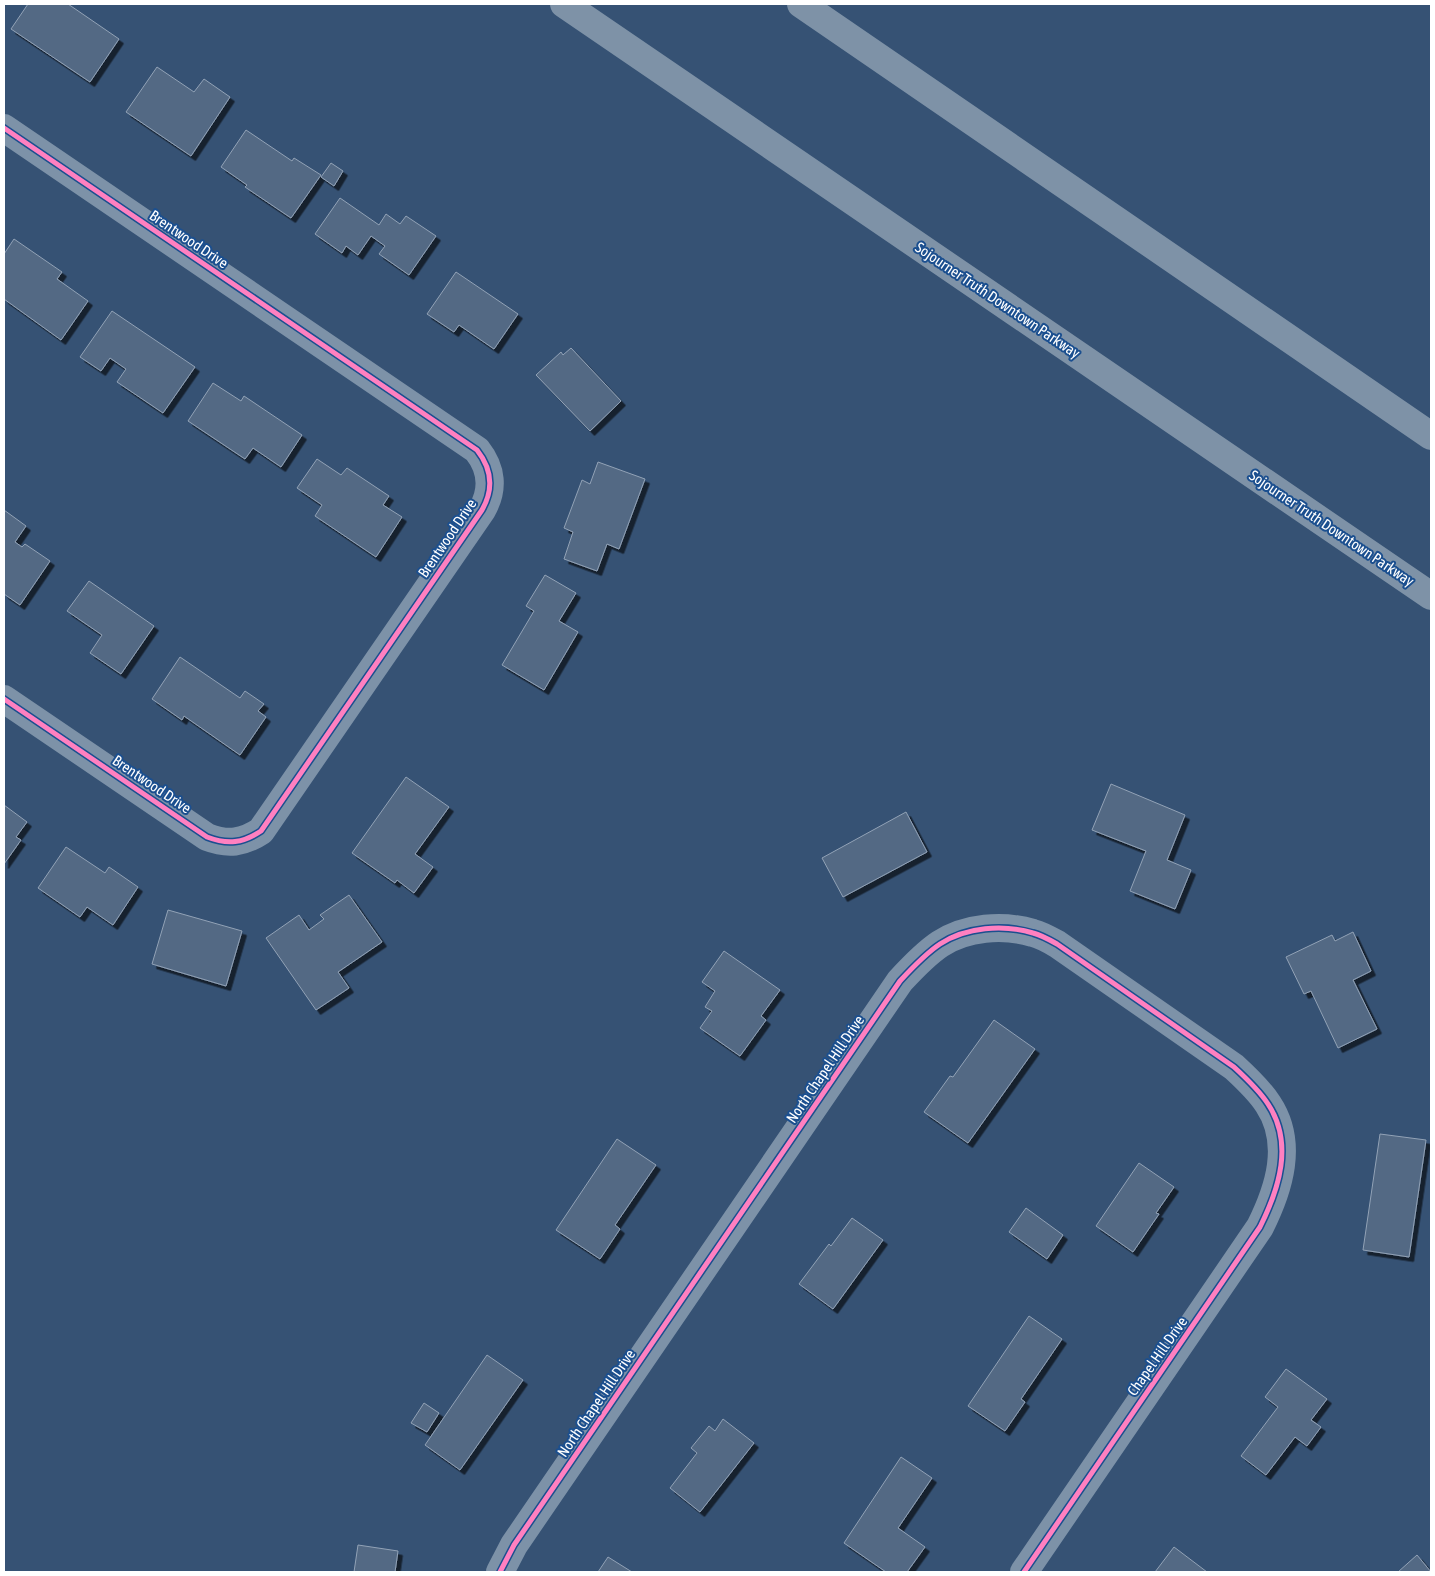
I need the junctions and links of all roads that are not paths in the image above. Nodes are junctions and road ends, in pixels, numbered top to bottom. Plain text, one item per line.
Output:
1 (564, 4) edge
2 (801, 4) edge
3 (4, 128) edge
4 (1431, 436) edge
5 (1431, 596) edge
6 (4, 699) edge
7 (1281, 1142) joint
8 (500, 1572) edge
9 (1024, 1572) edge

1 - 5 highway, Sojourner Truth Downtown Parkway
2 - 4 highway
3 - 6 street, Brentwood Drive
7 - 8 street, North Chapel Hill Drive
7 - 9 street, Chapel Hill Drive

